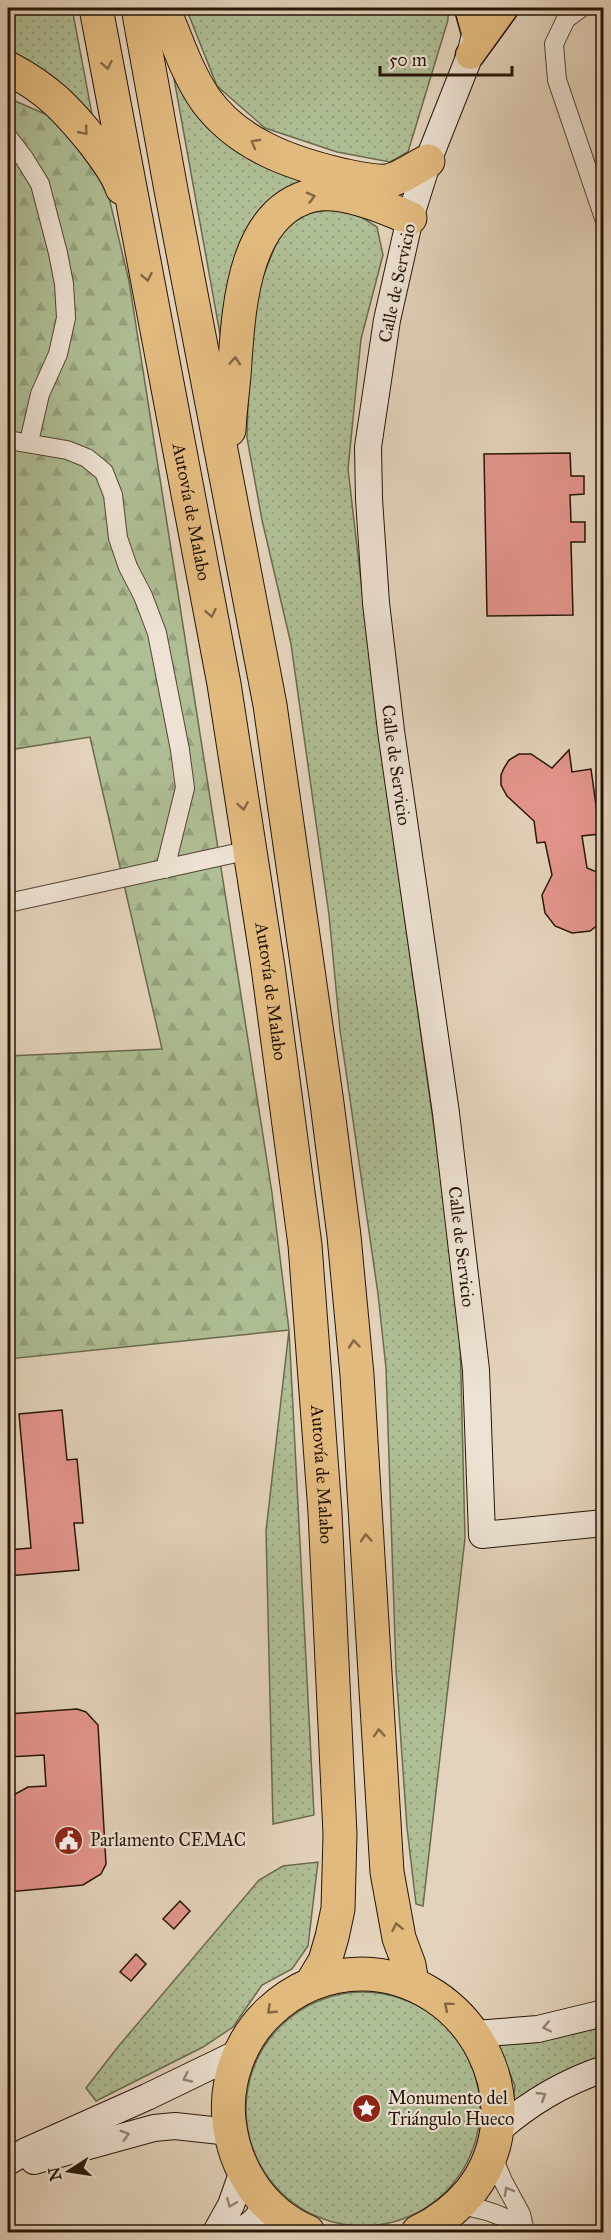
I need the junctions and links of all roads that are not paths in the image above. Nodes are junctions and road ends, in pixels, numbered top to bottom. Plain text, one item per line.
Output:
1 (96, 8) edge
2 (138, 8) edge
3 (163, 8) edge
4 (504, 8) edge
5 (580, 8) edge
6 (474, 26) edge
7 (8, 68) edge
8 (8, 137) edge
9 (428, 161) junction
10 (411, 218) junction
11 (603, 218) edge
12 (137, 227) junction
13 (8, 440) edge
14 (29, 442) junction
15 (228, 483) junction
16 (250, 850) junction
17 (165, 869) junction
18 (8, 903) edge
19 (603, 1523) edge
20 (312, 1983) junction
21 (412, 1983) junction
22 (603, 2013) edge
23 (475, 2034) junction
24 (240, 2052) junction
25 (603, 2069) edge
26 (230, 2133) junction
27 (493, 2142) junction
28 (8, 2164) edge
29 (243, 2171) junction
30 (267, 2204) junction
31 (458, 2205) junction
32 (303, 2231) edge
33 (525, 2231) edge
34 (216, 2232) edge
35 (236, 2232) edge
36 (418, 2232) edge

1 -> 12 highway, Autovía de Malabo
2 - 15 highway
9 -> 3 highway
4 - 6 main road
5 - 11 street
6 - 9 street, Calle de Servicio
7 -> 12 highway
8 - 14 street
9 - 10 street, Calle de Servicio
15 -> 10 highway
10 - 19 street, Calle de Servicio
12 -> 16 highway, Autovía de Malabo
13 - 14 street
14 - 17 street
21 -> 15 highway
16 - 17 street
16 - 20 highway, Autovía de Malabo
17 - 18 street
20 - 21 highway
20 -> 24 highway
23 -> 21 highway
22 -> 23 street
23 - 27 highway
24 - 26 highway
24 -> 28 street
27 -> 25 street
28 -> 26 street
26 - 29 highway
27 - 31 highway
33 -> 27 street
29 - 30 highway
29 -> 34 street
30 - 32 highway
30 - 35 street
31 - 33 street
31 - 36 highway

